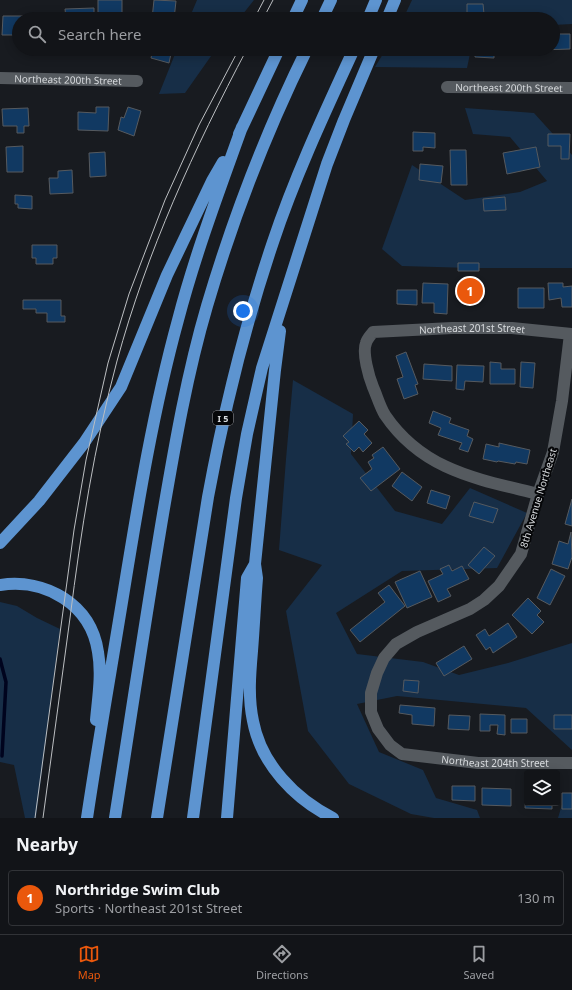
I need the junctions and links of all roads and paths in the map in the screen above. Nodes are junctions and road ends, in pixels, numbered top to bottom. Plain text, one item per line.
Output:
1 (302, 0) edge
2 (331, 0) edge
3 (376, 0) edge
4 (395, 0) edge
5 (296, 12) edge
6 (325, 12) edge
7 (371, 12) edge
8 (390, 12) edge
9 (276, 56) edge
10 (304, 56) edge
11 (351, 56) edge
12 (371, 56) edge
13 (0, 78) edge
14 (137, 81) dead end
15 (446, 87) dead end
16 (572, 88) edge
17 (242, 128) junction
18 (291, 277) junction
19 (571, 334) edge
20 (538, 494) junction
21 (0, 543) edge
22 (255, 564) junction
23 (0, 585) edge
24 (418, 757) joint
25 (572, 763) edge
26 (92, 789) junction
27 (88, 813) edge
28 (193, 813) edge
29 (115, 818) edge
30 (157, 818) edge
31 (227, 818) edge
32 (333, 818) edge

1 - 5 highway
2 - 6 highway
3 - 7 highway
4 - 8 highway
9 - 17 highway
10 - 29 highway
11 - 30 highway, I 5
12 - 18 highway
13 - 14 street, Northeast 200th Street
15 - 16 street, Northeast 200th Street
17 - 21 highway
17 - 26 highway
18 - 22 highway
18 - 28 highway
19 - 20 street, 8th Avenue Northeast
19 - 20 street, Northeast 201st Street
20 - 24 street, 8th Avenue Northeast
22 - 31 highway
22 - 32 highway
23 - 26 highway
24 - 25 street, Northeast 204th Street
26 - 27 highway

